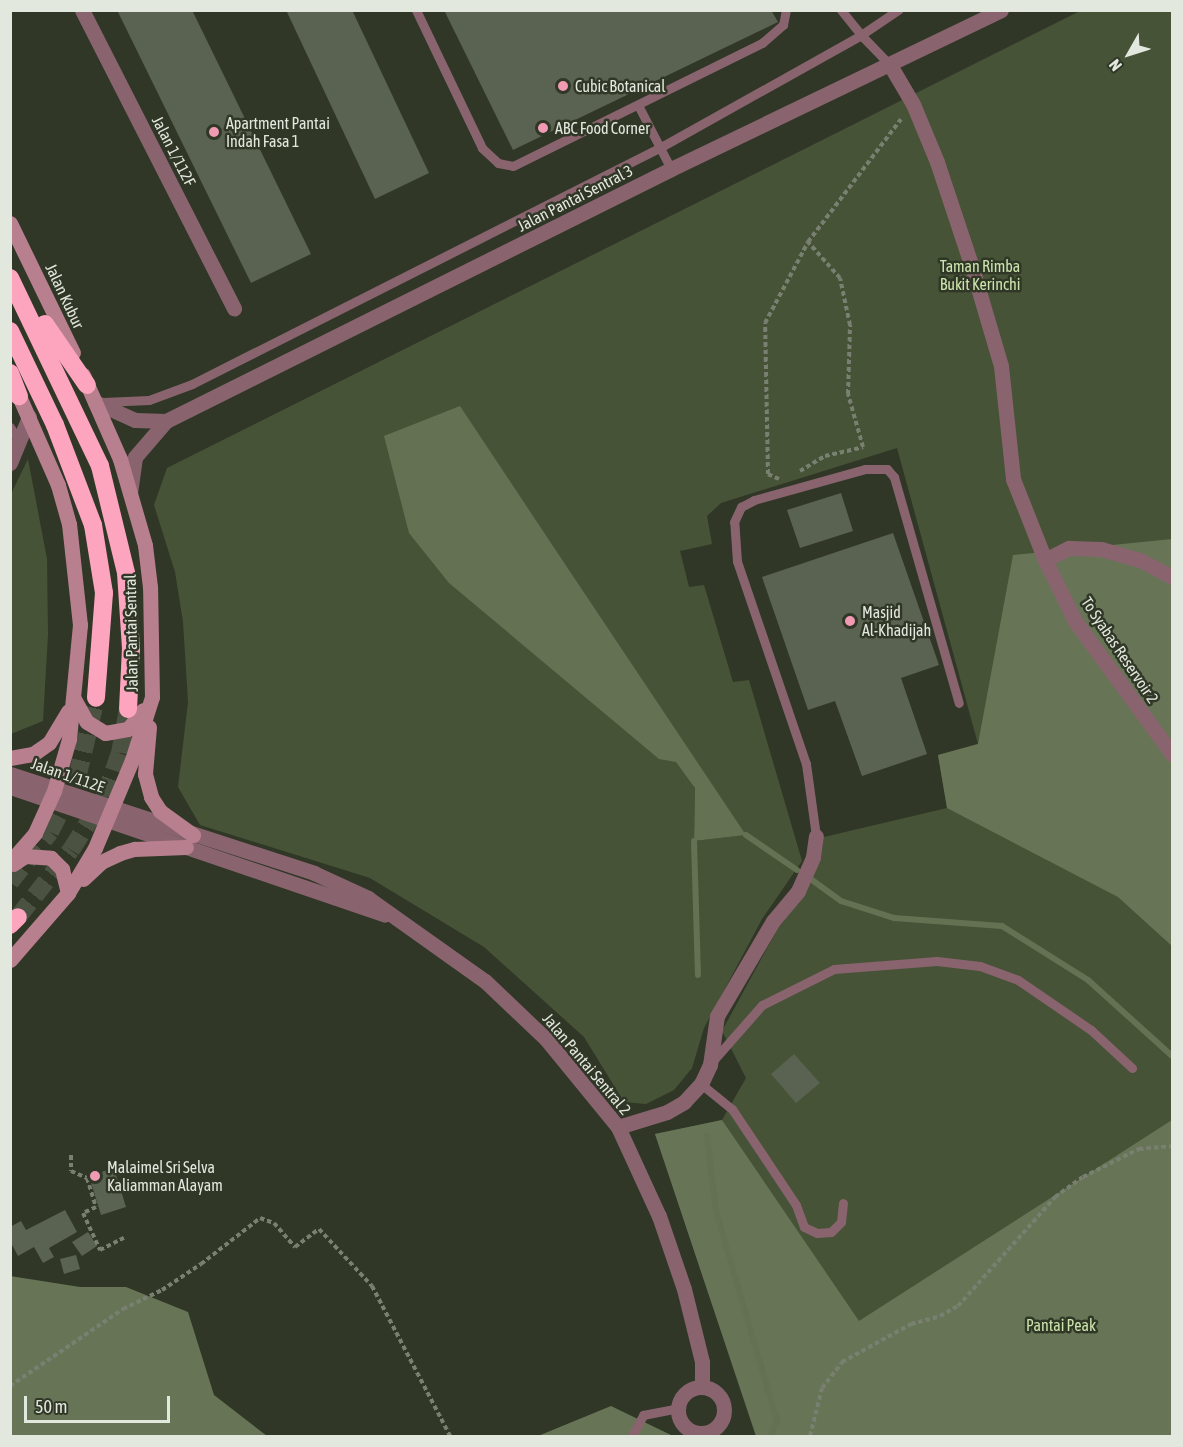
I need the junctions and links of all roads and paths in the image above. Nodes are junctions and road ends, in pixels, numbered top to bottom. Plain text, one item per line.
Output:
1 (82, 10) edge
2 (416, 10) edge
3 (786, 10) edge
4 (841, 10) edge
5 (898, 10) edge
6 (1001, 10) edge
7 (861, 35) junction
8 (890, 65) junction
9 (913, 104) junction
10 (638, 105) junction
11 (661, 147) junction
12 (671, 169) junction
13 (10, 223) edge
14 (808, 242) junction
15 (10, 269) edge
16 (10, 278) edge
17 (234, 308) dead end
18 (10, 332) edge
19 (10, 373) edge
20 (10, 379) edge
21 (87, 385) junction
22 (19, 396) junction
23 (95, 402) junction
24 (29, 417) junction
25 (166, 421) junction
26 (10, 427) edge
27 (20, 442) junction
28 (10, 463) edge
29 (798, 472) dead end
30 (788, 476) dead end
31 (130, 493) junction
32 (1046, 560) junction
33 (1173, 577) edge
34 (152, 697) junction
35 (74, 698) junction
36 (96, 698) tunnel mouth
37 (959, 704) dead end
38 (128, 709) tunnel mouth
39 (1173, 754) edge
40 (10, 758) edge
41 (10, 774) edge
42 (10, 787) edge
43 (52, 796) junction
44 (111, 815) junction
45 (816, 836) joint
46 (190, 841) junction
47 (10, 864) edge
48 (68, 894) junction
49 (10, 960) edge
50 (710, 1065) junction
51 (1132, 1068) dead end
52 (700, 1084) junction
53 (618, 1127) junction
54 (1172, 1145) edge
55 (71, 1155) dead end
56 (843, 1203) dead end
57 (125, 1237) dead end
58 (10, 1386) edge
59 (702, 1387) junction
60 (678, 1408) junction
61 (712, 1434) edge
62 (450, 1437) edge
63 (632, 1437) edge
64 (810, 1437) edge

1 - 17 street, Jalan 1/112F
2 - 10 lane
3 - 10 lane
4 - 7 lane
5 - 7 lane
6 - 8 street, Jalan Pantai Sentral 3
7 - 8 lane
7 - 11 lane
8 - 9 street, To Syabas Reservoir 2
8 - 12 street, Jalan Pantai Sentral 3
9 - 14 path
9 - 32 street, To Syabas Reservoir 2
10 - 11 lane
11 - 12 lane
11 - 23 lane
12 - 25 street, Jalan Pantai Sentral 3
13 - 21 main road, Jalan Kubur
14 - 29 path
14 - 30 path
15 - 21 highway
16 - 38 highway
18 - 36 highway
19 - 22 highway
20 - 22 main road
21 - 23 main road, Jalan Pantai Sentral
22 - 24 main road
23 - 25 street, Jalan Pantai Sentral 3
23 - 31 main road, Jalan Pantai Sentral
24 - 27 street
24 - 35 main road
25 - 31 street, Jalan Pantai Sentral 3
26 - 27 lane
27 - 28 street
31 - 34 main road, Jalan Pantai Sentral
32 - 33 street
32 - 39 street, To Syabas Reservoir 2
34 - 35 main road
34 - 44 main road, Jalan Pantai Sentral
34 - 46 main road
35 - 40 main road
35 - 43 main road
37 - 45 lane
41 - 43 street, Jalan 1/112E
42 - 43 street, Jalan 1/112E
43 - 44 street, Jalan 1/112E
43 - 47 main road
44 - 46 street, Jalan Pantai Sentral 2
44 - 48 main road, Jalan Pantai Sentral
45 - 50 street
46 - 48 main road
46 - 53 street, Jalan Pantai Sentral 2
47 - 48 main road
48 - 49 main road, Jalan Pantai Sentral
50 - 51 lane
50 - 52 street
52 - 53 street
52 - 56 lane
53 - 59 street, Jalan Pantai Sentral 2
54 - 64 path
55 - 57 path
58 - 62 path
59 - 60 street
59 - 61 street
60 - 61 street
60 - 63 lane

